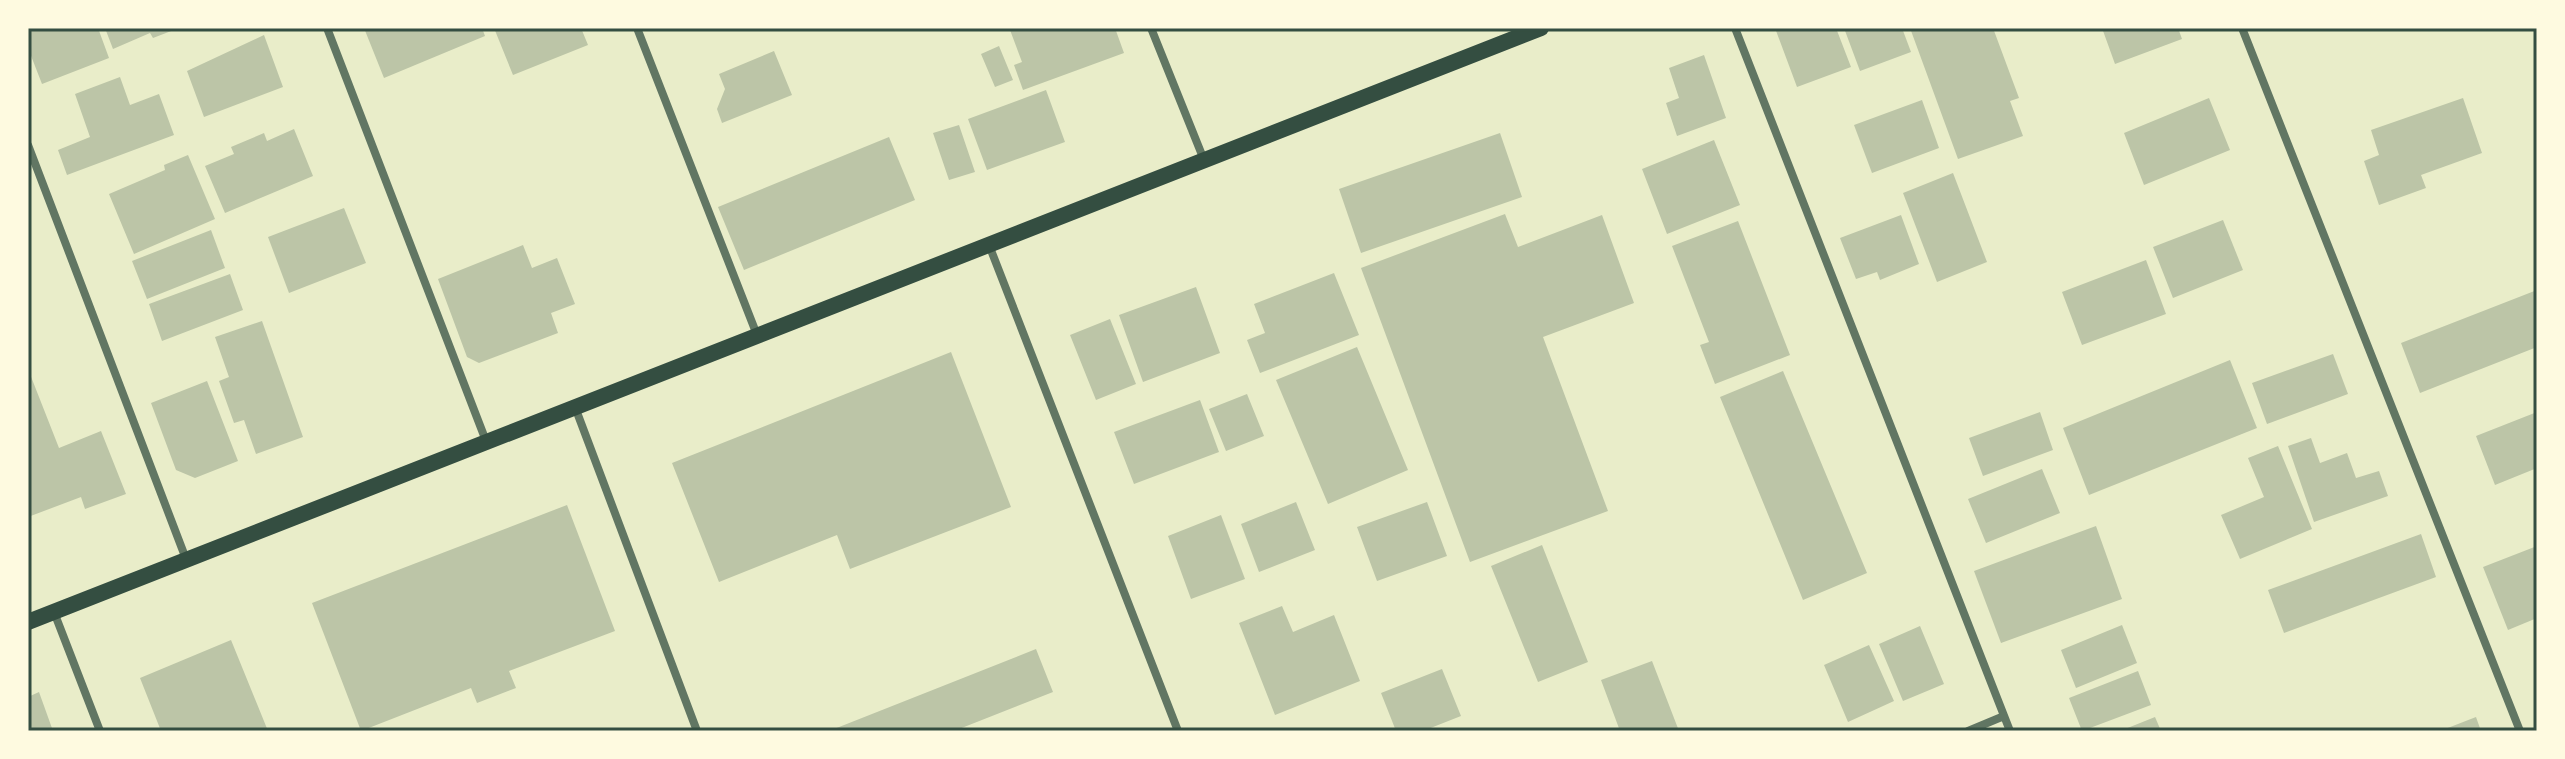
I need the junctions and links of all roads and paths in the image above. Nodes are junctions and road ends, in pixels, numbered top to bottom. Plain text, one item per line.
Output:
1 (327, 28) edge
2 (637, 28) edge
3 (1151, 28) edge
4 (1541, 28) edge
5 (1735, 28) edge
6 (2242, 28) edge
7 (28, 145) edge
8 (1204, 160) junction
9 (989, 245) junction
10 (757, 336) junction
11 (574, 406) junction
12 (486, 442) junction
13 (186, 560) junction
14 (54, 611) junction
15 (28, 622) edge
16 (2004, 716) junction
17 (100, 731) edge
18 (697, 731) edge
19 (1178, 731) edge
20 (1968, 731) edge
21 (2010, 731) edge
22 (2520, 731) edge

1 - 12 street
2 - 10 street
3 - 8 street
4 - 8 main road
5 - 16 street
6 - 22 street
7 - 13 street
8 - 9 main road
9 - 10 main road
9 - 19 street
10 - 11 main road
11 - 12 main road
11 - 18 street
12 - 13 main road
13 - 14 main road
14 - 15 main road
14 - 17 street
16 - 20 street
16 - 21 street

